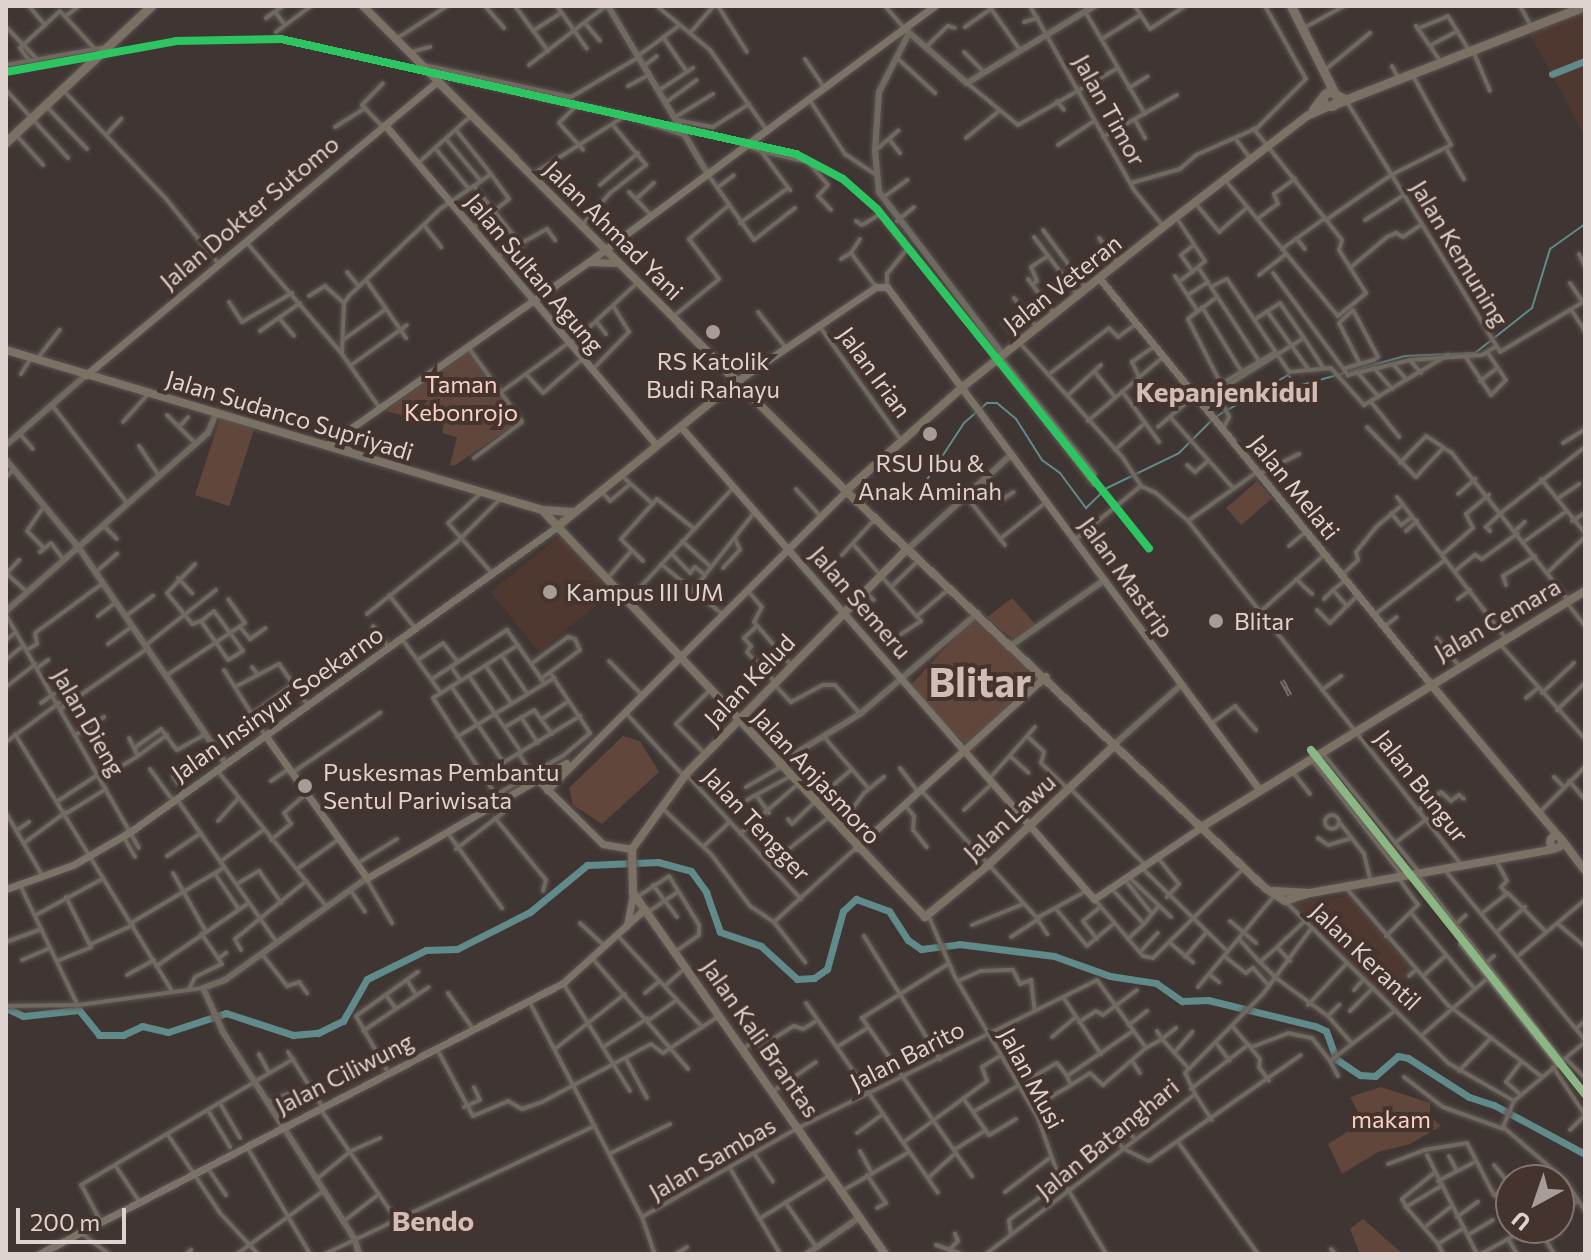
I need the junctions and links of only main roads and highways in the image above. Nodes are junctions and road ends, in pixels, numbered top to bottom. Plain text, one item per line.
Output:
1 (363, 6) edge
2 (934, 6) edge
3 (1291, 6) edge
4 (1582, 6) edge
5 (144, 8) edge
6 (435, 84) junction
7 (1330, 94) junction
8 (1346, 100) junction
9 (1332, 105) junction
10 (1307, 116) junction
11 (384, 126) junction
12 (6, 142) edge
13 (604, 250) junction
14 (586, 263) junction
15 (618, 263) junction
16 (1100, 279) junction
17 (531, 302) junction
18 (6, 350) edge
19 (86, 375) junction
20 (737, 381) junction
21 (964, 386) junction
22 (680, 426) junction
23 (348, 433) junction
24 (327, 445) junction
25 (656, 445) junction
26 (348, 452) junction
27 (848, 490) junction
28 (542, 510) junction
29 (576, 511) junction
30 (558, 526) junction
31 (787, 548) junction
32 (908, 548) junction
33 (1585, 591) edge
34 (627, 601) joint
35 (844, 614) junction
36 (678, 657) junction
37 (1046, 676) junction
38 (1429, 682) junction
39 (737, 720) junction
40 (265, 735) junction
41 (1116, 743) junction
42 (964, 751) junction
43 (572, 760) junction
44 (535, 779) junction
45 (1259, 789) junction
46 (547, 790) junction
47 (1203, 826) junction
48 (1029, 827) junction
49 (1556, 842) junction
50 (856, 848) junction
51 (632, 851) junction
52 (1585, 870) edge
53 (1259, 882) junction
54 (6, 889) edge
55 (1310, 893) junction
56 (635, 895) junction
57 (646, 911) junction
58 (929, 917) joint
59 (627, 925) junction
60 (39, 1254) edge
61 (885, 1254) edge

1 - 6 main road, Jalan Ahmad Yani
2 - 13 main road
3 - 7 highway
4 - 8 highway
5 - 12 highway
6 - 11 main road, Jalan Dokter Sutomo
6 - 13 main road, Jalan Ahmad Yani
7 - 8 highway
7 - 9 highway
7 - 10 main road, Jalan Veteran
8 - 9 highway
9 - 10 main road, Jalan Veteran
10 - 16 main road, Jalan Veteran
11 - 17 main road, Jalan Sultan Agung
11 - 19 main road, Jalan Dokter Sutomo
13 - 14 main road
13 - 15 main road, Jalan Ahmad Yani
14 - 15 main road
14 - 17 main road
15 - 20 main road, Jalan Ahmad Yani
16 - 21 main road, Jalan Veteran
16 - 38 main road, Jalan Melati
17 - 23 main road
17 - 25 main road, Jalan Sultan Agung
18 - 19 main road, Jalan Sudanco Supriyadi
19 - 24 main road, Jalan Sudanco Supriyadi
20 - 21 main road, Jalan Mastrip
20 - 22 main road
20 - 27 main road, Jalan Ahmad Yani
21 - 27 main road, Jalan Veteran
21 - 45 main road, Jalan Mastrip
22 - 25 main road
22 - 31 main road, Jalan Semeru
23 - 24 main road
23 - 26 main road
24 - 26 main road, Jalan Sudanco Supriyadi
25 - 29 main road
26 - 28 main road, Jalan Sudanco Supriyadi
27 - 31 main road
27 - 32 main road, Jalan Ahmad Yani
28 - 29 main road
28 - 30 main road, Jalan Sudanco Supriyadi
29 - 30 main road
30 - 34 main road, Jalan Sudanco Supriyadi
30 - 40 main road, Jalan Insinyur Soekarno
31 - 35 main road, Jalan Semeru
31 - 36 main road
32 - 35 main road, Jalan Kelud
32 - 37 main road, Jalan Ahmad Yani
33 - 38 main road, Jalan Cemara
34 - 36 main road, Jalan Anjasmoro
35 - 39 main road, Jalan Kelud
35 - 42 main road, Jalan Semeru
36 - 39 main road, Jalan Anjasmoro
36 - 43 main road
37 - 41 main road, Jalan Ahmad Yani
37 - 42 main road
38 - 45 main road, Jalan Cemara
38 - 49 main road
39 - 50 main road, Jalan Anjasmoro
39 - 51 main road, Jalan Kelud
40 - 44 main road
40 - 54 main road, Jalan Insinyur Soekarno
41 - 47 main road, Jalan Ahmad Yani
41 - 48 main road, Jalan Lawu
42 - 48 main road, Jalan Semeru
42 - 50 main road
43 - 44 main road
43 - 46 main road
44 - 46 main road
45 - 47 main road, Jalan Cemara
46 - 51 main road
47 - 48 main road, Jalan Semeru
47 - 53 main road, Jalan Ahmad Yani
48 - 58 main road, Jalan Lawu
49 - 52 main road
49 - 55 main road
50 - 58 main road, Jalan Anjasmoro
51 - 56 main road
53 - 55 main road
53 - 55 main road, Jalan Ahmad Yani
56 - 57 main road, Jalan Kali Brantas
56 - 59 main road
57 - 59 main road, Jalan Ciliwung
57 - 61 main road, Jalan Kali Brantas
59 - 60 main road, Jalan Ciliwung

